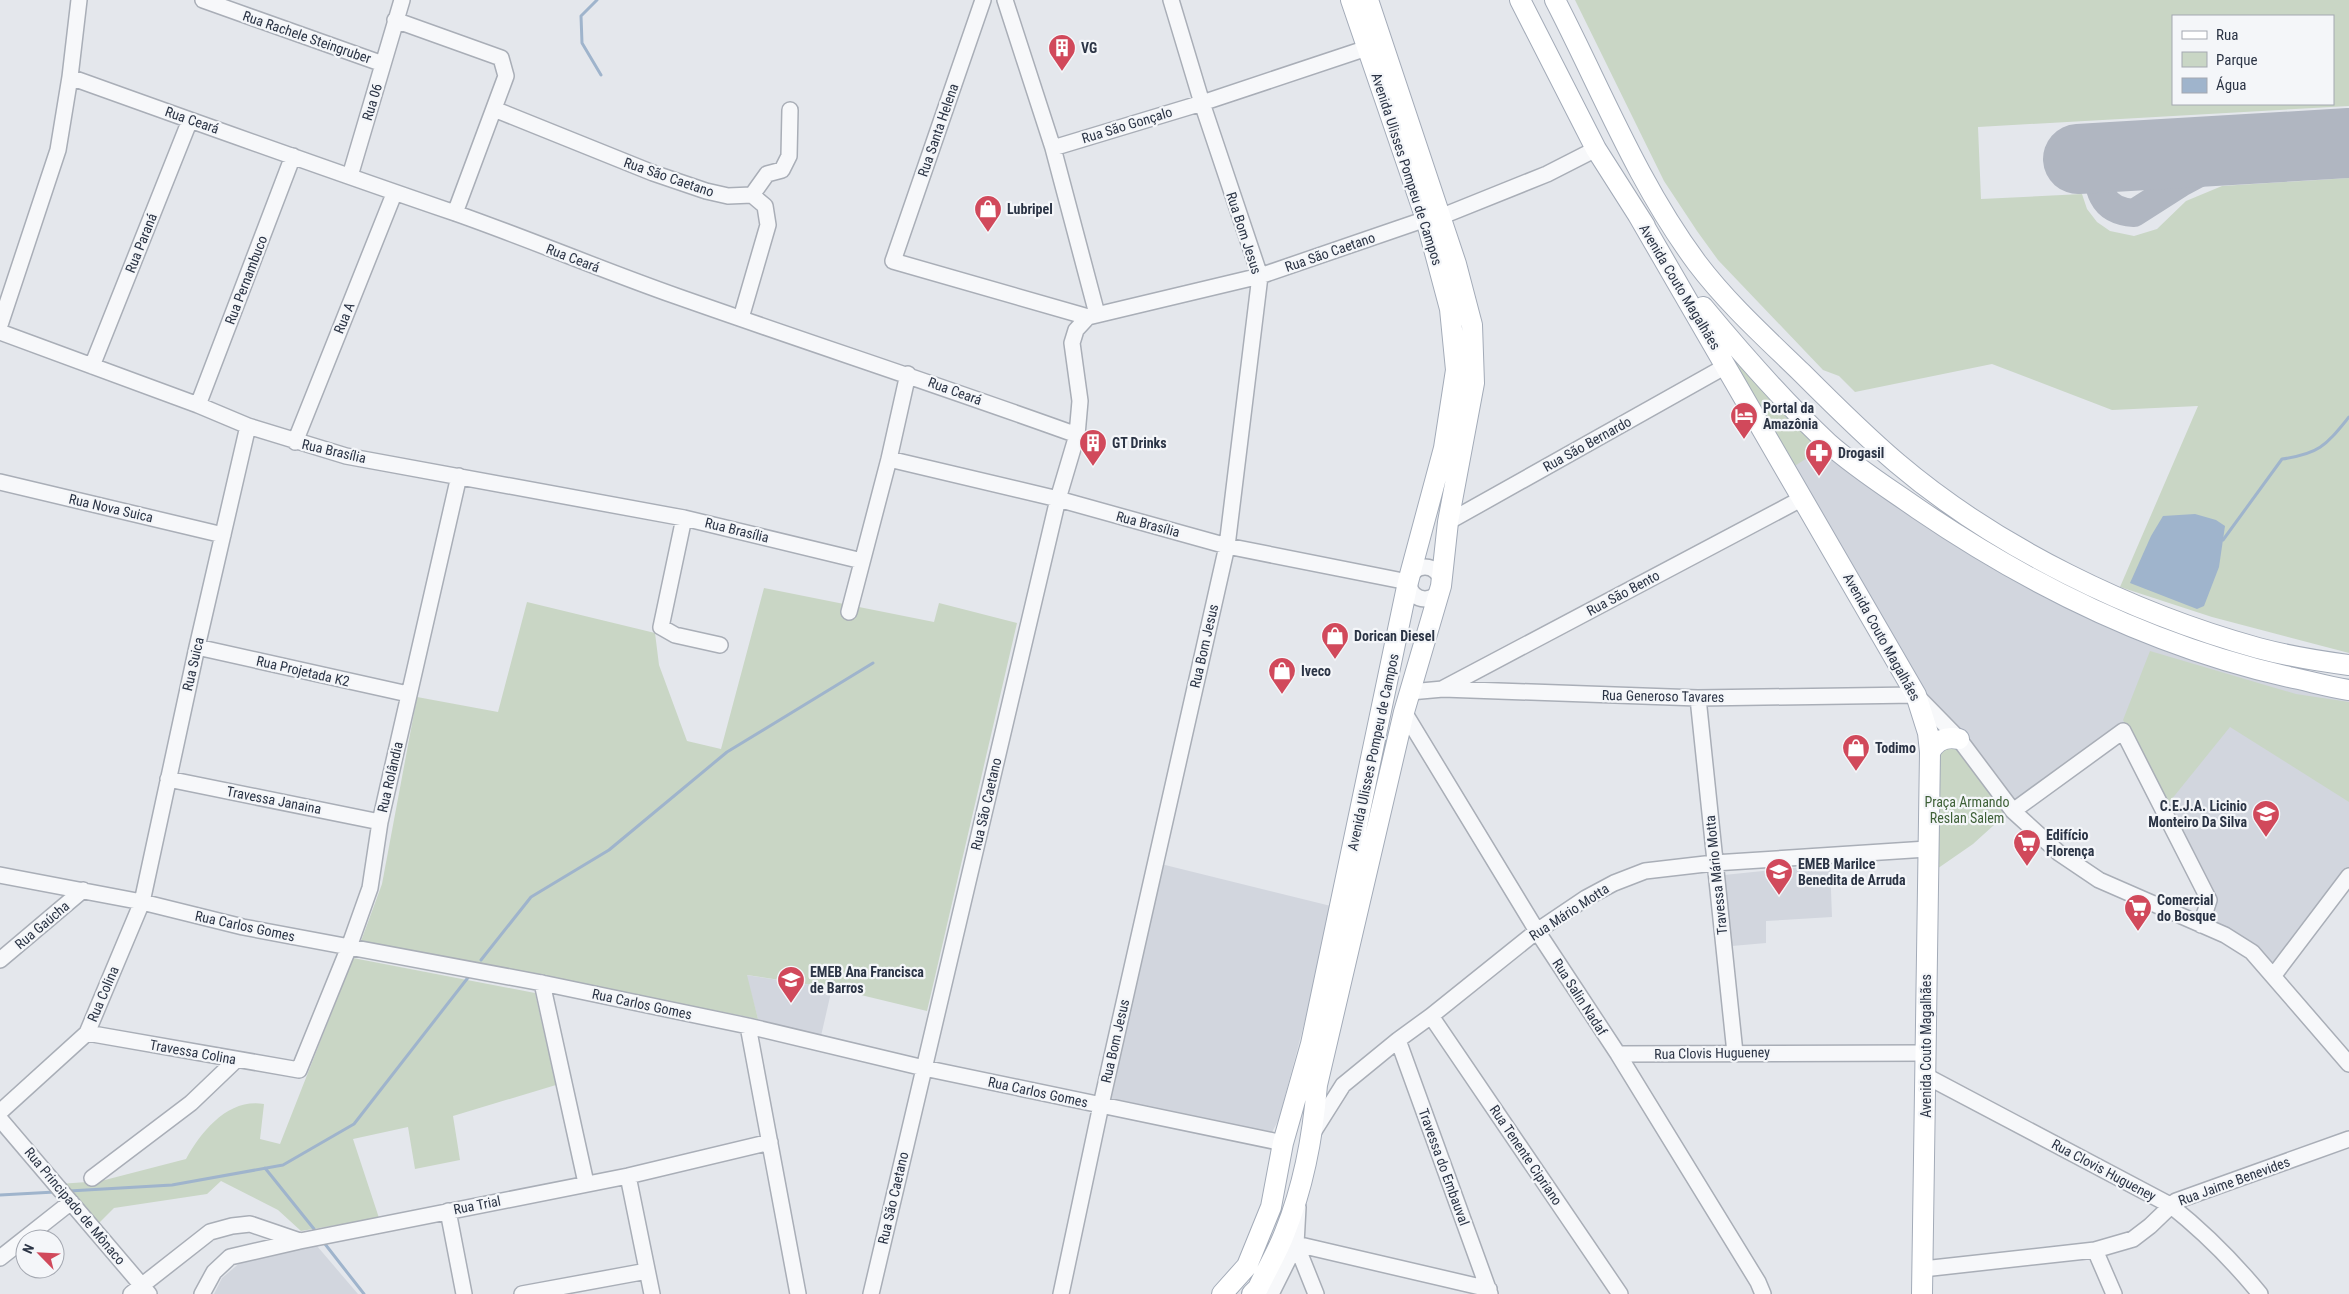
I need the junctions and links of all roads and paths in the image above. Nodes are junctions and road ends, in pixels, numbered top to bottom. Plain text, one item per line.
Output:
1 (79, 0) edge
2 (203, 0) edge
3 (402, 0) edge
4 (983, 0) edge
5 (1005, 0) edge
6 (1171, 0) edge
7 (1351, 0) edge
8 (1368, 0) edge
9 (1520, 0) edge
10 (1555, 0) edge
11 (395, 20) junction
12 (1367, 48) junction
13 (383, 64) junction
14 (70, 77) junction
15 (1202, 102) junction
16 (494, 109) junction
17 (790, 110) dead end
18 (190, 120) junction
19 (1053, 148) junction
20 (1596, 149) junction
21 (293, 156) junction
22 (350, 176) junction
23 (394, 194) junction
24 (752, 196) junction
25 (455, 213) junction
26 (1638, 215) junction
27 (1433, 218) junction
28 (893, 261) joint
29 (1260, 276) junction
30 (1092, 316) junction
31 (741, 318) junction
32 (0, 326) edge
33 (0, 332) edge
34 (92, 366) junction
35 (1726, 366) junction
36 (908, 374) junction
37 (198, 405) junction
38 (248, 426) junction
39 (1077, 435) junction
40 (294, 442) junction
41 (889, 459) junction
42 (459, 476) junction
43 (0, 482) edge
44 (1803, 498) junction
45 (1058, 499) junction
46 (684, 518) junction
47 (1448, 522) junction
48 (222, 535) junction
49 (1227, 546) junction
50 (862, 561) junction
51 (1408, 582) junction
52 (1441, 586) junction
53 (849, 612) dead end
54 (720, 645) dead end
55 (196, 647) junction
56 (2349, 665) edge
57 (1443, 688) junction
58 (2349, 690) edge
59 (1410, 692) junction
60 (408, 694) junction
61 (1916, 695) junction
62 (1698, 698) junction
63 (1404, 712) junction
64 (1959, 739) junction
65 (1930, 752) junction
66 (168, 779) junction
67 (2013, 811) junction
68 (380, 822) junction
69 (1927, 849) junction
70 (1714, 863) junction
71 (0, 876) edge
72 (2349, 876) edge
73 (83, 890) junction
74 (142, 902) junction
75 (2201, 925) junction
76 (1537, 931) junction
77 (350, 947) junction
78 (0, 960) edge
79 (2274, 975) junction
80 (542, 983) junction
81 (1431, 1016) junction
82 (748, 1026) junction
83 (87, 1034) junction
84 (1398, 1040) junction
85 (1926, 1052) junction
86 (1736, 1053) junction
87 (1618, 1054) junction
88 (236, 1060) junction
89 (2349, 1064) edge
90 (924, 1068) junction
91 (299, 1070) joint
92 (1926, 1076) junction
93 (1317, 1085) junction
94 (1343, 1085) junction
95 (1100, 1105) junction
96 (0, 1112) edge
97 (0, 1119) edge
98 (1314, 1131) junction
99 (2349, 1139) edge
100 (770, 1142) junction
101 (1283, 1143) junction
102 (628, 1176) junction
103 (92, 1178) dead end
104 (586, 1184) junction
105 (69, 1200) junction
106 (1297, 1200) junction
107 (2170, 1205) junction
108 (448, 1211) junction
109 (300, 1241) junction
110 (1296, 1244) junction
111 (2096, 1250) junction
112 (0, 1258) edge
113 (1922, 1269) junction
114 (647, 1270) junction
115 (1760, 1288) edge
116 (141, 1291) edge
117 (1490, 1292) edge
118 (202, 1294) edge
119 (464, 1294) edge
120 (522, 1294) edge
121 (652, 1294) edge
122 (798, 1294) edge
123 (871, 1294) edge
124 (1062, 1294) edge
125 (1222, 1294) edge
126 (1252, 1294) edge
127 (1270, 1294) edge
128 (1316, 1294) edge
129 (1620, 1294) edge
130 (1922, 1294) edge
131 (2114, 1294) edge
132 (2260, 1294) edge

1 - 14 street
2 - 13 street, Rua Rachele Steingruber
3 - 11 street, Rua 06
4 - 28 street, Rua Santa Helena
5 - 19 street
6 - 15 street, Rua Bom Jesus
7 - 12 main road, Avenida Ulisses Pompeu de Campos
8 - 27 main road, Avenida Ulisses Pompeu de Campos
9 - 20 main road
10 - 56 main road
11 - 13 street, Rua 06
11 - 16 street
12 - 15 street, Rua São Gonçalo
12 - 27 main road, Avenida Ulisses Pompeu de Campos
13 - 22 street, Rua 06
14 - 18 street, Rua Ceará
14 - 32 street
15 - 19 street, Rua São Gonçalo
15 - 29 street, Rua Bom Jesus
16 - 24 street, Rua São Caetano
16 - 25 street
17 - 24 street
18 - 21 street, Rua Ceará
18 - 34 street, Rua Paraná
19 - 30 street
20 - 26 main road
20 - 27 street, Rua São Caetano
21 - 22 street, Rua Ceará
21 - 37 street, Rua Pernambuco
22 - 23 street, Rua Ceará
23 - 25 street, Rua Ceará
23 - 40 street, Rua A
24 - 31 street
25 - 31 street, Rua Ceará
26 - 35 main road, Avenida Couto Magalhães
26 - 58 main road
27 - 29 street, Rua São Caetano
27 - 47 main road, Avenida Ulisses Pompeu de Campos
27 - 51 main road, Avenida Ulisses Pompeu de Campos
28 - 30 street, Rua São Caetano
29 - 30 street, Rua São Caetano
29 - 49 street, Rua Bom Jesus
30 - 39 street, Rua São Caetano
31 - 36 street, Rua Ceará
33 - 34 street, Rua Brasília
34 - 37 street, Rua Brasília
35 - 44 main road, Avenida Couto Magalhães
35 - 47 street, Rua São Bernardo
36 - 39 street, Rua Ceará
36 - 41 street
37 - 38 street, Rua Brasília
38 - 40 street, Rua Brasília
38 - 48 street, Rua Suica
39 - 45 street, Rua São Caetano
40 - 42 street, Rua Brasília
41 - 45 street, Rua Brasília
41 - 50 street
42 - 46 street, Rua Brasília
42 - 60 street, Rua Rolândia
43 - 48 street, Rua Nova Suica
44 - 57 street, Rua São Bento
44 - 61 main road, Avenida Couto Magalhães
45 - 49 street, Rua Brasília
45 - 90 street, Rua São Caetano
46 - 50 street, Rua Brasília
46 - 54 street
47 - 52 main road, Avenida Ulisses Pompeu de Campos
48 - 55 street, Rua Suica
49 - 51 street, Rua Brasília
49 - 95 street, Rua Bom Jesus
50 - 53 street
51 - 52 street
51 - 52 street
51 - 101 main road, Avenida Ulisses Pompeu de Campos
52 - 59 main road, Avenida Ulisses Pompeu de Campos
55 - 60 street, Rua Projetada K2
55 - 66 street, Rua Suica
57 - 59 street, Rua Generoso Tavares
57 - 62 street, Rua Generoso Tavares
59 - 63 main road, Avenida Ulisses Pompeu de Campos
60 - 68 street, Rua Rolândia
61 - 62 street, Rua Generoso Tavares
61 - 64 street
61 - 65 main road, Avenida Couto Magalhães
62 - 70 street, Travessa Mário Motta
63 - 76 street, Rua Salin Nadaf
63 - 93 main road, Avenida Ulisses Pompeu de Campos
64 - 65 main road
64 - 67 street
65 - 69 main road, Avenida Couto Magalhães
66 - 68 street, Travessa Janaina
66 - 74 street, Rua Suica
67 - 75 street
67 - 75 street
68 - 77 street, Rua Rolândia
69 - 70 street, Rua Mário Motta
69 - 85 main road, Avenida Couto Magalhães
70 - 76 street, Rua Mário Motta
70 - 86 street, Travessa Mário Motta
71 - 73 street, Rua Carlos Gomes
72 - 79 street
73 - 74 street, Rua Carlos Gomes
73 - 78 street, Rua Gaúcha
74 - 77 street, Rua Carlos Gomes
74 - 83 street, Rua Colina
75 - 79 street
76 - 81 street, Rua Mário Motta
76 - 87 street, Rua Salin Nadaf
77 - 80 street, Rua Carlos Gomes
77 - 91 street, Rua Rolândia
79 - 89 street
80 - 82 street, Rua Carlos Gomes
80 - 104 street
81 - 84 street, Rua Mário Motta
81 - 129 street, Rua Tenente Cipriano
82 - 90 street, Rua Carlos Gomes
82 - 100 street
83 - 88 street, Travessa Colina
83 - 96 street, Rua Colina
84 - 94 street, Rua Mário Motta
84 - 117 street, Travessa do Embauval
85 - 86 street, Rua Clovis Hugueney
85 - 92 main road, Avenida Couto Magalhães
86 - 87 street, Rua Clovis Hugueney
87 - 115 street, Rua Salin Nadaf
88 - 91 street, Travessa Colina
88 - 103 street
90 - 95 street, Rua Carlos Gomes
90 - 123 street, Rua São Caetano
92 - 107 street, Rua Clovis Hugueney
92 - 113 main road, Avenida Couto Magalhães
93 - 94 street
93 - 98 main road, Avenida Ulisses Pompeu de Campos
94 - 98 street, Rua Mário Motta
95 - 101 street, Rua Carlos Gomes
95 - 124 street, Rua Bom Jesus
97 - 105 street, Rua Principado de Mônaco
98 - 101 main road
98 - 106 main road, Avenida Ulisses Pompeu de Campos
99 - 107 street, Rua Jaime Benevides
100 - 102 street, Rua Trial
100 - 122 street
101 - 125 main road, Avenida Ulisses Pompeu de Campos
102 - 104 street, Rua Trial
102 - 114 street
104 - 108 street, Rua Trial
105 - 112 street
105 - 116 street, Rua Principado de Mônaco
106 - 110 street
106 - 126 main road, Avenida Ulisses Pompeu de Campos
107 - 111 street, Rua Jaime Benevides
107 - 132 street, Rua Clovis Hugueney
108 - 109 street, Rua Trial
108 - 119 street
109 - 116 street
109 - 118 street, Rua Trial
110 - 117 street
110 - 127 street
110 - 128 street
111 - 113 street, Rua Jaime Benevides
111 - 131 street
113 - 130 main road, Avenida Couto Magalhães
114 - 120 street
114 - 121 street

